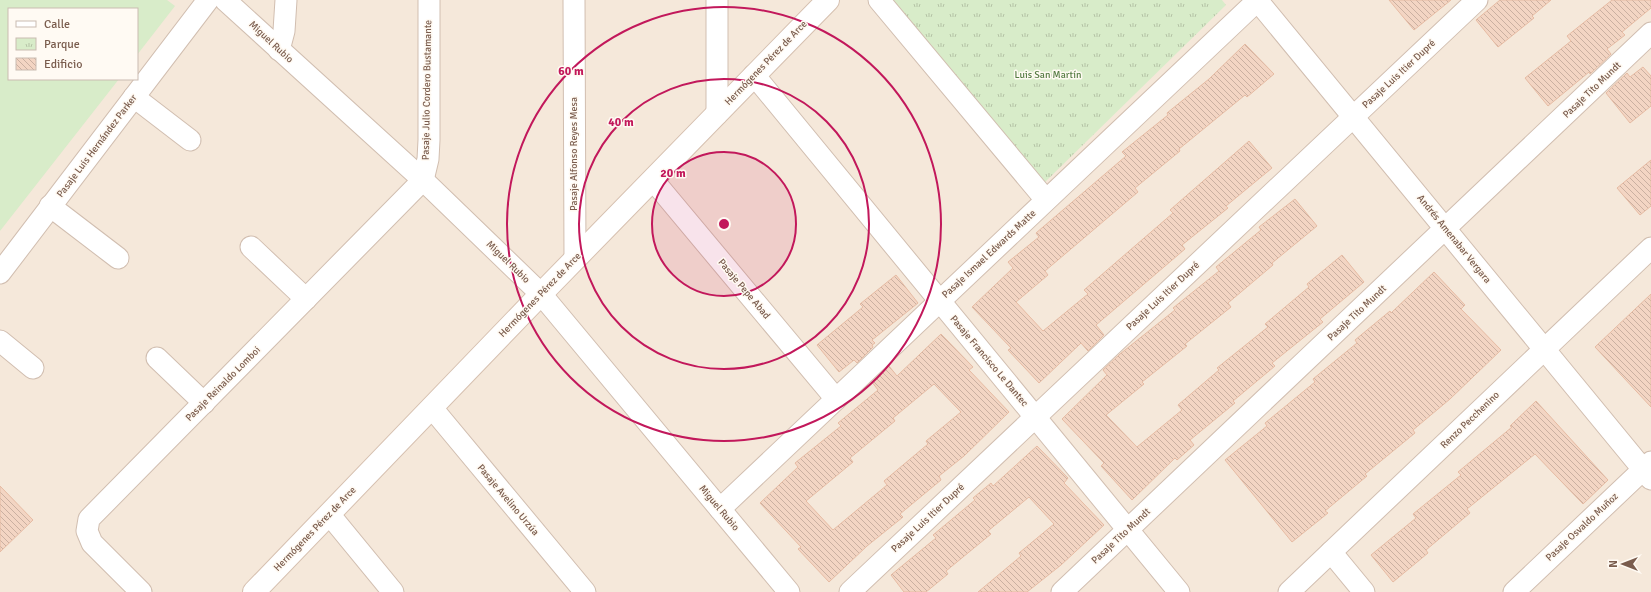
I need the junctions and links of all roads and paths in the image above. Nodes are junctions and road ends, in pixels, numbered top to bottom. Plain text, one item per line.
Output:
1 (208, 0) edge
2 (225, 0) edge
3 (286, 0) edge
4 (429, 0) edge
5 (574, 0) edge
6 (717, 0) edge
7 (828, 0) edge
8 (880, 0) edge
9 (1257, 0) edge
10 (1477, 0) edge
11 (1651, 33) edge
12 (280, 50) junction
13 (754, 75) junction
14 (134, 97) junction
15 (717, 114) junction
16 (1353, 117) junction
17 (190, 140) dead end
18 (423, 180) junction
19 (653, 180) junction
20 (1046, 200) junction
21 (50, 206) junction
22 (1446, 229) junction
23 (251, 247) dead end
24 (1651, 248) edge
25 (118, 258) dead end
26 (574, 259) junction
27 (0, 273) edge
28 (541, 294) junction
29 (306, 299) junction
30 (939, 301) junction
31 (0, 341) edge
32 (1544, 349) junction
33 (157, 358) dead end
34 (33, 368) dead end
35 (836, 399) junction
36 (204, 403) junction
37 (432, 408) junction
38 (1035, 417) junction
39 (1648, 470) edge
40 (720, 509) junction
41 (329, 514) junction
42 (1128, 530) junction
43 (1331, 552) junction
44 (141, 592) edge
45 (254, 592) edge
46 (393, 592) edge
47 (585, 592) edge
48 (789, 592) edge
49 (850, 592) edge
50 (1062, 592) edge
51 (1179, 592) edge
52 (1289, 592) edge
53 (1364, 592) edge
54 (1514, 592) edge

1 - 14 street, Pasaje Luis Hernández Parker
2 - 12 street, Miguel Rubio
3 - 12 street
4 - 18 street, Pasaje Julio Cordero Bustamante
5 - 26 street, Pasaje Alfonso Reyes Mesa
6 - 15 street
7 - 13 street, Hermógenes Pérez de Arce
8 - 20 street
9 - 16 street, Andrés Amenabar Vergara
9 - 20 street, Pasaje Ismael Edwards Matte
10 - 16 street, Pasaje Luis Itier Dupré
11 - 22 street, Pasaje Tito Mundt
12 - 18 street, Miguel Rubio
13 - 15 street, Hermógenes Pérez de Arce
13 - 30 street, Pasaje Francisco Le Dantec
14 - 17 street
14 - 21 street, Pasaje Luis Hernández Parker
15 - 19 street, Hermógenes Pérez de Arce
16 - 22 street, Andrés Amenabar Vergara
16 - 38 street, Pasaje Luis Itier Dupré
18 - 28 street, Miguel Rubio
18 - 29 street, Pasaje Reinaldo Lomboi
19 - 26 street, Hermógenes Pérez de Arce
19 - 35 street, Pasaje Pepe Abad
20 - 30 street, Pasaje Ismael Edwards Matte
21 - 25 street
21 - 27 street, Pasaje Luis Hernández Parker
22 - 32 street, Andrés Amenabar Vergara
22 - 42 street, Pasaje Tito Mundt
23 - 29 street
24 - 32 street, Renzo Pecchenino
26 - 28 street, Hermógenes Pérez de Arce
28 - 37 street, Hermógenes Pérez de Arce
28 - 40 street, Miguel Rubio
29 - 36 street, Pasaje Reinaldo Lomboi
30 - 35 street, Pasaje Ismael Edwards Matte
30 - 38 street, Pasaje Francisco Le Dantec
31 - 34 street
32 - 39 street, Andrés Amenabar Vergara
32 - 43 street, Renzo Pecchenino
33 - 36 street
35 - 40 street, Pasaje Ismael Edwards Matte
36 - 44 street, Pasaje Reinaldo Lomboi
37 - 41 street, Hermógenes Pérez de Arce
37 - 47 street, Pasaje Avelino Urzúa
38 - 42 street, Pasaje Francisco Le Dantec
38 - 49 street, Pasaje Luis Itier Dupré
39 - 54 street, Pasaje Osvaldo Muñoz
40 - 48 street, Miguel Rubio
41 - 45 street, Hermógenes Pérez de Arce
41 - 46 street
42 - 50 street, Pasaje Tito Mundt
42 - 51 street, Pasaje Francisco Le Dantec
43 - 52 street, Renzo Pecchenino
43 - 53 street

